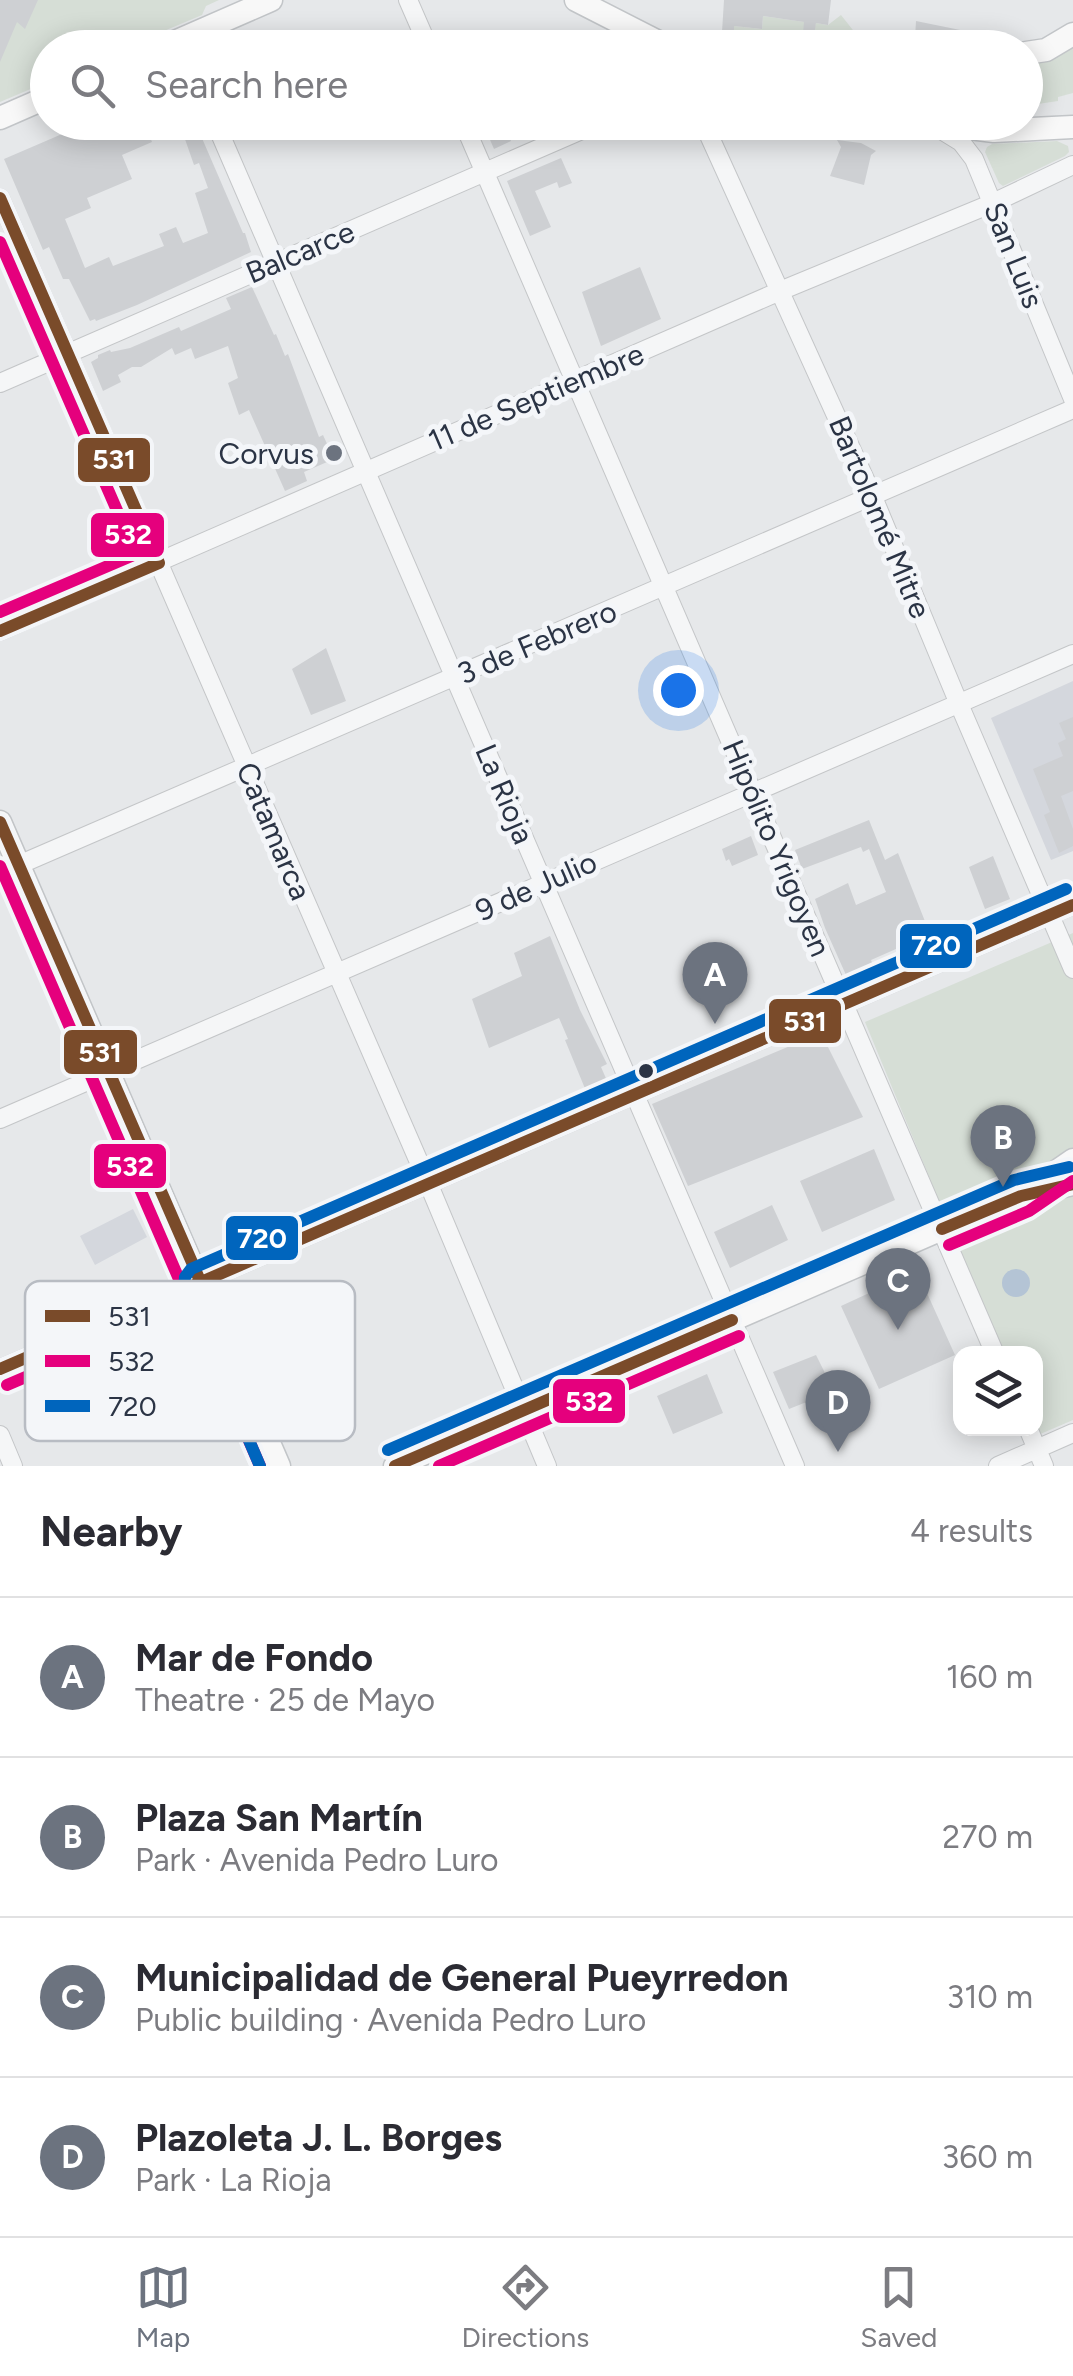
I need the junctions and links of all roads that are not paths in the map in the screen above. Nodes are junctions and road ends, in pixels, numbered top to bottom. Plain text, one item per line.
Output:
1 (271, 0) edge
2 (408, 0) edge
3 (576, 0) edge
4 (207, 30) edge
5 (422, 30) edge
6 (635, 30) edge
7 (1073, 34) edge
8 (1043, 50) edge
9 (30, 105) edge
10 (0, 118) edge
11 (1073, 127) edge
12 (1043, 130) edge
13 (223, 140) edge
14 (471, 140) edge
15 (559, 140) edge
16 (710, 140) edge
17 (957, 140) edge
18 (1073, 165) edge
19 (486, 172) junction
20 (0, 198) edge
21 (993, 203) junction
22 (276, 262) junction
23 (780, 291) junction
24 (68, 353) junction
25 (576, 380) junction
26 (0, 383) edge
27 (1073, 399) edge
28 (1073, 410) edge
29 (366, 471) junction
30 (874, 497) junction
31 (158, 562) junction
32 (664, 586) junction
33 (0, 631) edge
34 (1073, 654) edge
35 (455, 677) junction
36 (959, 704) junction
37 (246, 766) junction
38 (753, 792) junction
39 (0, 822) edge
40 (9, 869) edge
41 (544, 882) junction
42 (1073, 905) edge
43 (1049, 916) junction
44 (1073, 970) edge
45 (336, 973) junction
46 (844, 1003) junction
47 (108, 1072) junction
48 (636, 1096) junction
49 (0, 1119) edge
50 (1073, 1160) edge
51 (1073, 1184) edge
52 (429, 1186) junction
53 (1021, 1196) junction
54 (942, 1229) junction
55 (200, 1281) edge
56 (206, 1281) edge
57 (732, 1320) junction
58 (993, 1346) edge
59 (25, 1359) edge
60 (0, 1370) edge
61 (524, 1411) junction
62 (1073, 1433) edge
63 (0, 1435) edge
64 (268, 1441) edge
65 (1040, 1457) edge
66 (13, 1466) edge
67 (279, 1466) edge
68 (395, 1466) edge
69 (546, 1466) edge
70 (795, 1466) edge
71 (998, 1466) edge

1 - 4 main road
2 - 5 street
3 - 6 main road
7 - 8 main road
9 - 10 main road
11 - 12 main road
13 - 22 street, La Rioja
14 - 19 street, Hipólito Yrigoyen
15 - 19 street, Balcarce
16 - 23 street, Bartolomé Mitre
17 - 21 street, San Luis
18 - 21 street, 11 de Septiembre
19 - 22 street, Balcarce
19 - 25 street, Hipólito Yrigoyen
20 - 24 street, Catamarca
21 - 23 street, 11 de Septiembre
21 - 27 street, San Luis
22 - 24 street, Balcarce
22 - 29 street, La Rioja
23 - 25 street, 11 de Septiembre
23 - 30 street, Bartolomé Mitre
24 - 26 street, Balcarce
24 - 31 street, Catamarca
25 - 29 street, 11 de Septiembre
25 - 32 street, Hipólito Yrigoyen
28 - 30 street, 3 de Febrero
29 - 31 street, 11 de Septiembre
29 - 35 street, La Rioja
30 - 32 street, 3 de Febrero
30 - 36 street, Bartolomé Mitre
31 - 33 street, 11 de Septiembre
31 - 37 street, Catamarca
32 - 35 street, 3 de Febrero
32 - 38 street, Hipólito Yrigoyen
34 - 36 street, 9 de Julio
35 - 37 street, 3 de Febrero
35 - 41 street, La Rioja
36 - 38 street, 9 de Julio
36 - 43 street, Bartolomé Mitre
37 - 40 street, 3 de Febrero
37 - 45 street, Catamarca
38 - 41 street, 9 de Julio
38 - 46 street, Hipólito Yrigoyen
39 - 40 main road
40 - 47 main road
41 - 45 street, 9 de Julio
41 - 48 street, La Rioja
42 - 43 street
43 - 44 street, Bartolomé Mitre
43 - 46 street
45 - 47 street, 9 de Julio
45 - 52 street, Catamarca
46 - 48 street
46 - 54 street, Hipólito Yrigoyen
47 - 49 street, 9 de Julio
47 - 55 main road
48 - 52 street
48 - 57 street, La Rioja
50 - 53 main road
51 - 53 main road
52 - 56 street
52 - 61 street, Catamarca
53 - 54 main road
54 - 57 main road
54 - 58 street, Hipólito Yrigoyen
57 - 61 main road
57 - 70 street, La Rioja
59 - 60 street
61 - 68 main road
61 - 69 street, Catamarca
62 - 65 street
63 - 66 street
64 - 67 main road
65 - 71 street

